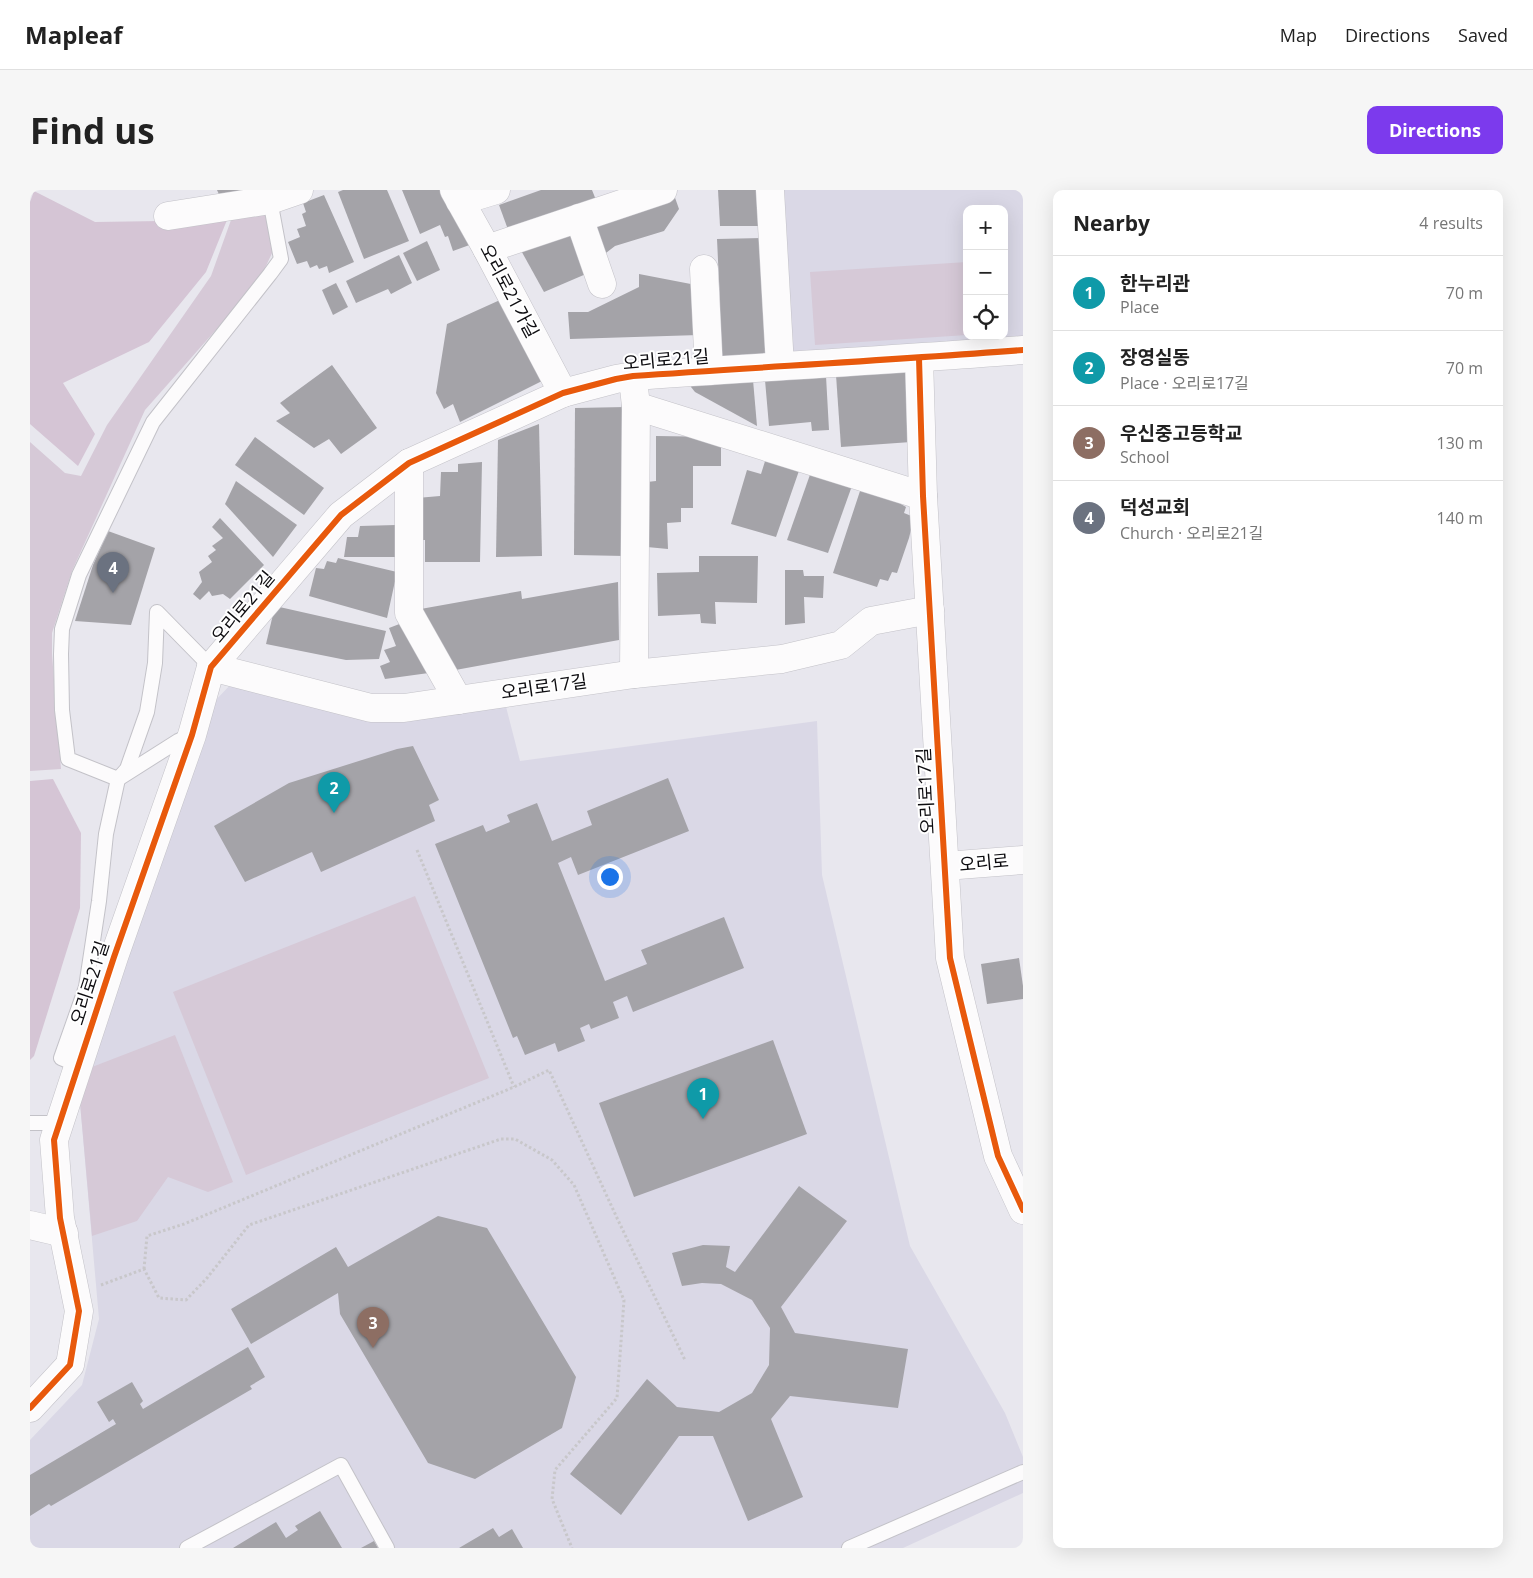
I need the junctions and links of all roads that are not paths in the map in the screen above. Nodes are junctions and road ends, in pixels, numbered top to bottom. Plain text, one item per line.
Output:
1 (299, 190) edge
2 (496, 190) edge
3 (662, 190) edge
4 (770, 190) edge
5 (270, 195) edge
6 (457, 196) edge
7 (604, 199) edge
8 (168, 216) dead end
9 (579, 218) junction
10 (487, 249) junction
11 (704, 270) dead end
12 (602, 284) dead end
13 (1023, 350) edge
14 (919, 358) junction
15 (780, 366) junction
16 (709, 371) junction
17 (633, 376) junction
18 (562, 393) junction
19 (636, 406) junction
20 (410, 463) junction
21 (923, 496) junction
22 (930, 610) junction
23 (211, 667) junction
24 (634, 674) junction
25 (458, 700) junction
26 (192, 735) junction
27 (118, 779) junction
28 (1023, 860) edge
29 (945, 866) junction
30 (78, 1065) junction
31 (30, 1123) edge
32 (59, 1123) junction
33 (1023, 1210) edge
34 (30, 1226) edge
35 (64, 1233) junction
36 (30, 1408) edge
37 (1023, 1472) edge
38 (187, 1548) edge
39 (387, 1548) edge
40 (849, 1548) edge

1 - 5 street
2 - 6 street
3 - 7 street
4 - 15 street
5 - 8 street
5 - 27 lane
6 - 10 street, 오리로21가길
7 - 9 street
9 - 10 street
9 - 12 street
10 - 18 street, 오리로21가길
11 - 16 street
13 - 14 street, 오리로21길
14 - 15 street, 오리로21길
14 - 21 street, 오리로17길
15 - 16 street, 오리로21길
16 - 17 street, 오리로21길
17 - 18 street, 오리로21길
17 - 19 street
18 - 20 street, 오리로21길
19 - 21 street
19 - 24 street
20 - 23 street, 오리로21길
20 - 25 street
21 - 22 street, 오리로17길
22 - 24 street, 오리로17길
22 - 29 street, 오리로17길
23 - 25 street, 오리로17길
23 - 26 street, 오리로21길
23 - 27 lane
24 - 25 street, 오리로17길
26 - 27 lane
26 - 30 street, 오리로21길
27 - 30 lane
28 - 29 street, 오리로
29 - 33 street, 오리로17길
30 - 32 street, 오리로21길
31 - 32 lane
32 - 35 street, 오리로21길
34 - 35 street
35 - 36 street, 오리로21길
37 - 40 lane
38 - 39 lane

